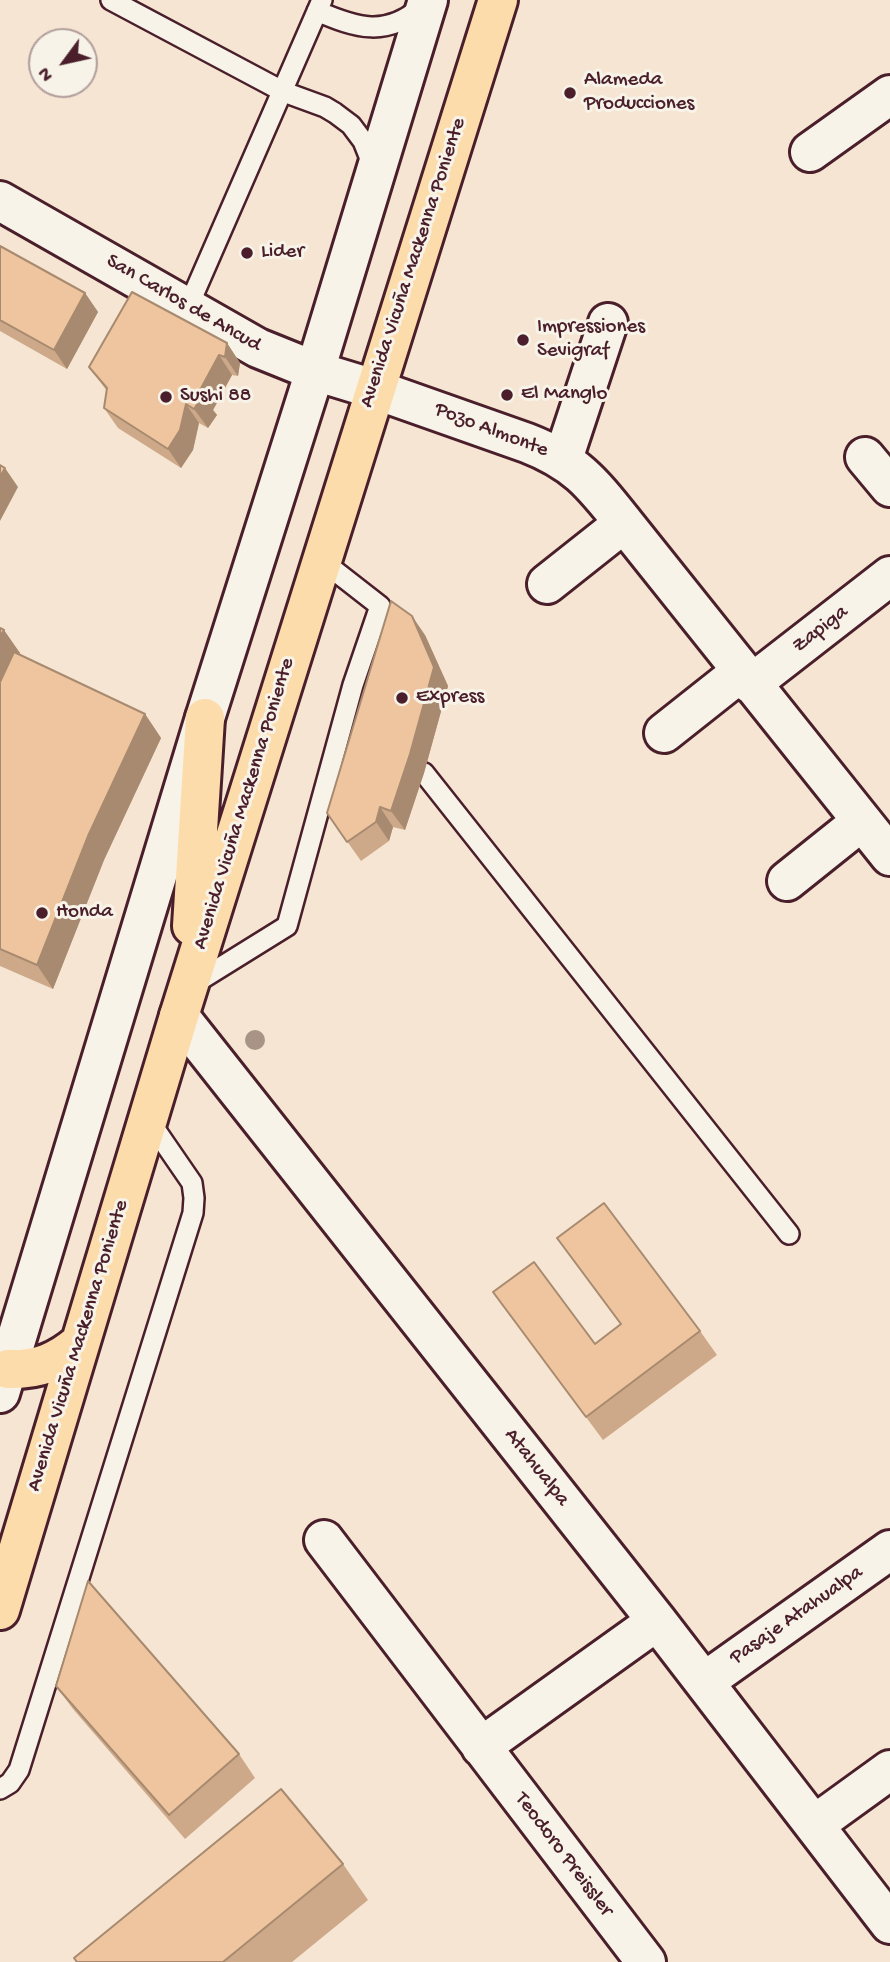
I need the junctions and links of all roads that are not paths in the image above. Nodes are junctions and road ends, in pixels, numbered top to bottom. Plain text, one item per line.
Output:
1 (111, 0) edge
2 (498, 0) edge
3 (428, 1) edge
4 (319, 6) edge
5 (284, 92) junction
6 (890, 95) edge
7 (810, 152) dead end
8 (375, 174) junction
9 (0, 201) edge
10 (188, 307) junction
11 (608, 323) dead end
12 (315, 371) junction
13 (374, 389) junction
14 (866, 457) dead end
15 (563, 459) junction
16 (890, 487) edge
17 (624, 523) junction
18 (321, 560) junction
19 (890, 576) edge
20 (547, 584) dead end
21 (746, 678) junction
22 (353, 685) junction
23 (368, 705) edge
24 (205, 718) junction
25 (664, 733) dead end
26 (424, 773) dead end
27 (862, 821) junction
28 (890, 856) edge
29 (787, 881) dead end
30 (183, 1002) junction
31 (148, 1119) junction
32 (789, 1234) dead end
33 (80, 1343) junction
34 (3, 1376) edge
35 (324, 1539) dead end
36 (890, 1550) edge
37 (0, 1610) edge
38 (657, 1621) junction
39 (705, 1682) junction
40 (481, 1747) junction
41 (890, 1770) edge
42 (0, 1789) edge
43 (814, 1825) junction
44 (890, 1923) edge
45 (646, 1962) edge

1 - 5 lane
2 - 13 main road, Avenida Vicuña Mackenna Poniente
3 - 4 lane
3 - 8 street
4 - 5 lane
5 - 8 lane
5 - 10 lane
6 - 7 street
8 - 12 street
9 - 10 street, San Carlos de Ancud
10 - 12 street, San Carlos de Ancud
11 - 15 street
12 - 13 street, San Carlos de Ancud
12 - 24 street
13 - 15 street, Pozo Almonte
13 - 18 main road, Avenida Vicuña Mackenna Poniente
14 - 16 street
15 - 17 street, Pozo Almonte
17 - 20 street
17 - 21 street, Pozo Almonte
18 - 22 lane
18 - 30 main road, Avenida Vicuña Mackenna Poniente
19 - 21 street, Zapiga
21 - 25 street
21 - 27 street, Pozo Almonte
22 - 23 lane
22 - 30 lane
24 - 30 main road
24 - 34 street
26 - 32 lane
27 - 28 street, Pozo Almonte
27 - 29 street
30 - 31 main road, Avenida Vicuña Mackenna Poniente
30 - 38 street, Atahualpa
31 - 33 main road, Avenida Vicuña Mackenna Poniente
31 - 42 lane
33 - 34 main road
33 - 37 main road, Avenida Vicuña Mackenna Poniente
35 - 40 street, Teodoro Preissler
36 - 39 street, Pasaje Atahualpa
38 - 39 street, Atahualpa
38 - 40 street
39 - 43 street, Atahualpa
40 - 45 street, Teodoro Preissler
41 - 43 street
43 - 44 street, Atahualpa

